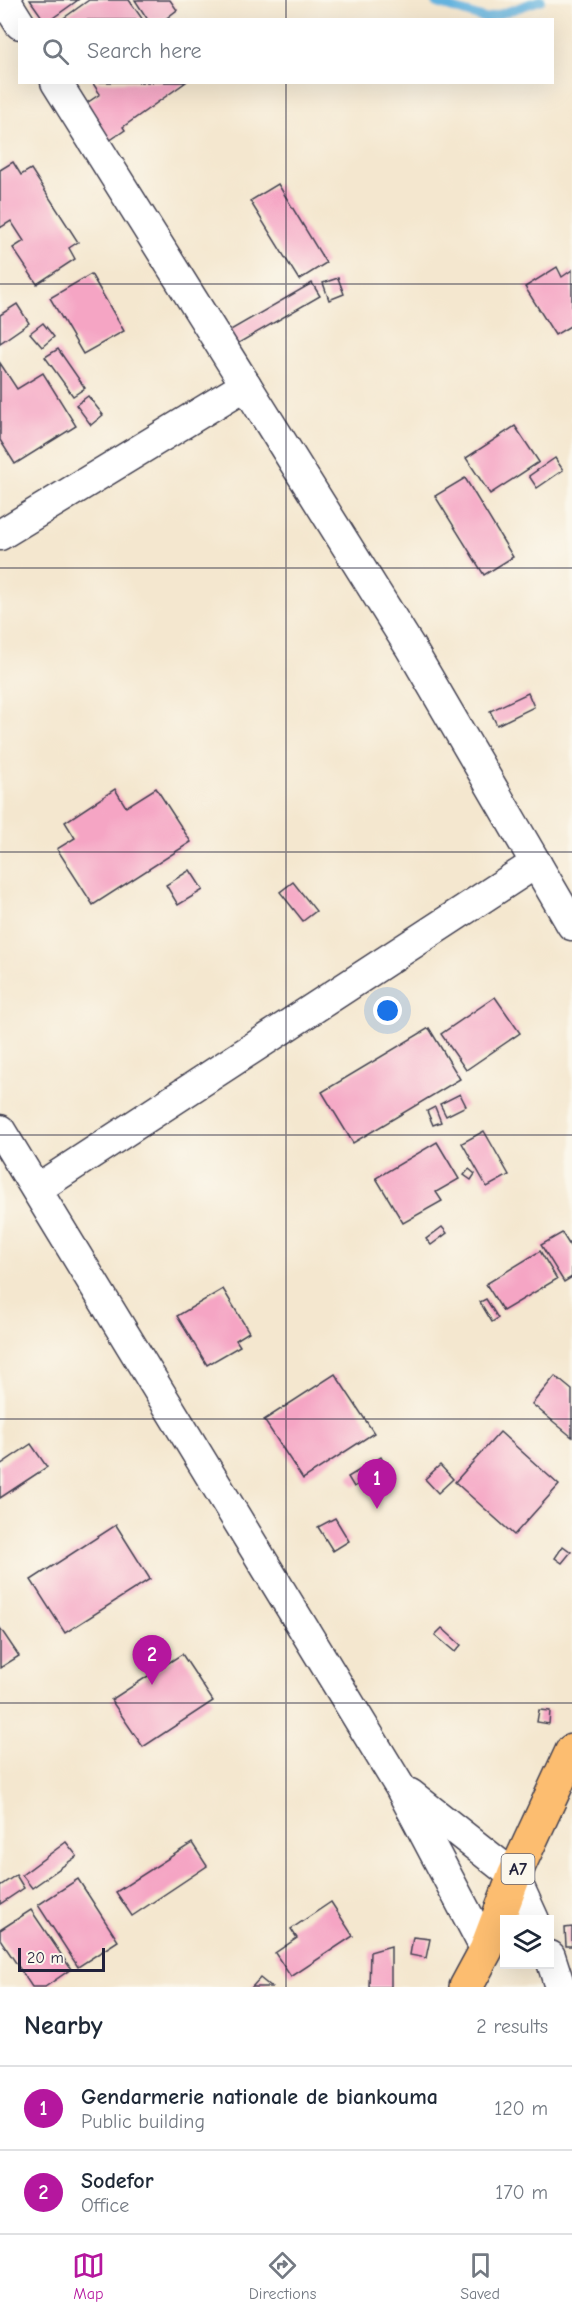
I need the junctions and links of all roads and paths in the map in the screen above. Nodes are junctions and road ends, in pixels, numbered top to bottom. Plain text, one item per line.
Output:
1 (5, 0) edge
2 (18, 21) edge
3 (57, 84) edge
4 (246, 386) junction
5 (0, 535) edge
6 (536, 863) junction
7 (572, 925) edge
8 (0, 1130) edge
9 (37, 1189) junction
10 (572, 1751) edge
11 (400, 1787) junction
12 (514, 1876) junction
13 (532, 1915) edge
14 (486, 1950) junction
15 (554, 1969) edge
16 (466, 1987) edge
17 (560, 1987) edge

1 - 2 street
3 - 4 street
4 - 5 street
4 - 6 street
6 - 7 street
6 - 9 street
8 - 9 street
9 - 11 street
10 - 12 main road, A7
11 - 12 street
11 - 14 street
12 - 13 street
12 - 14 main road, A7
14 - 16 main road, A7
15 - 17 street

